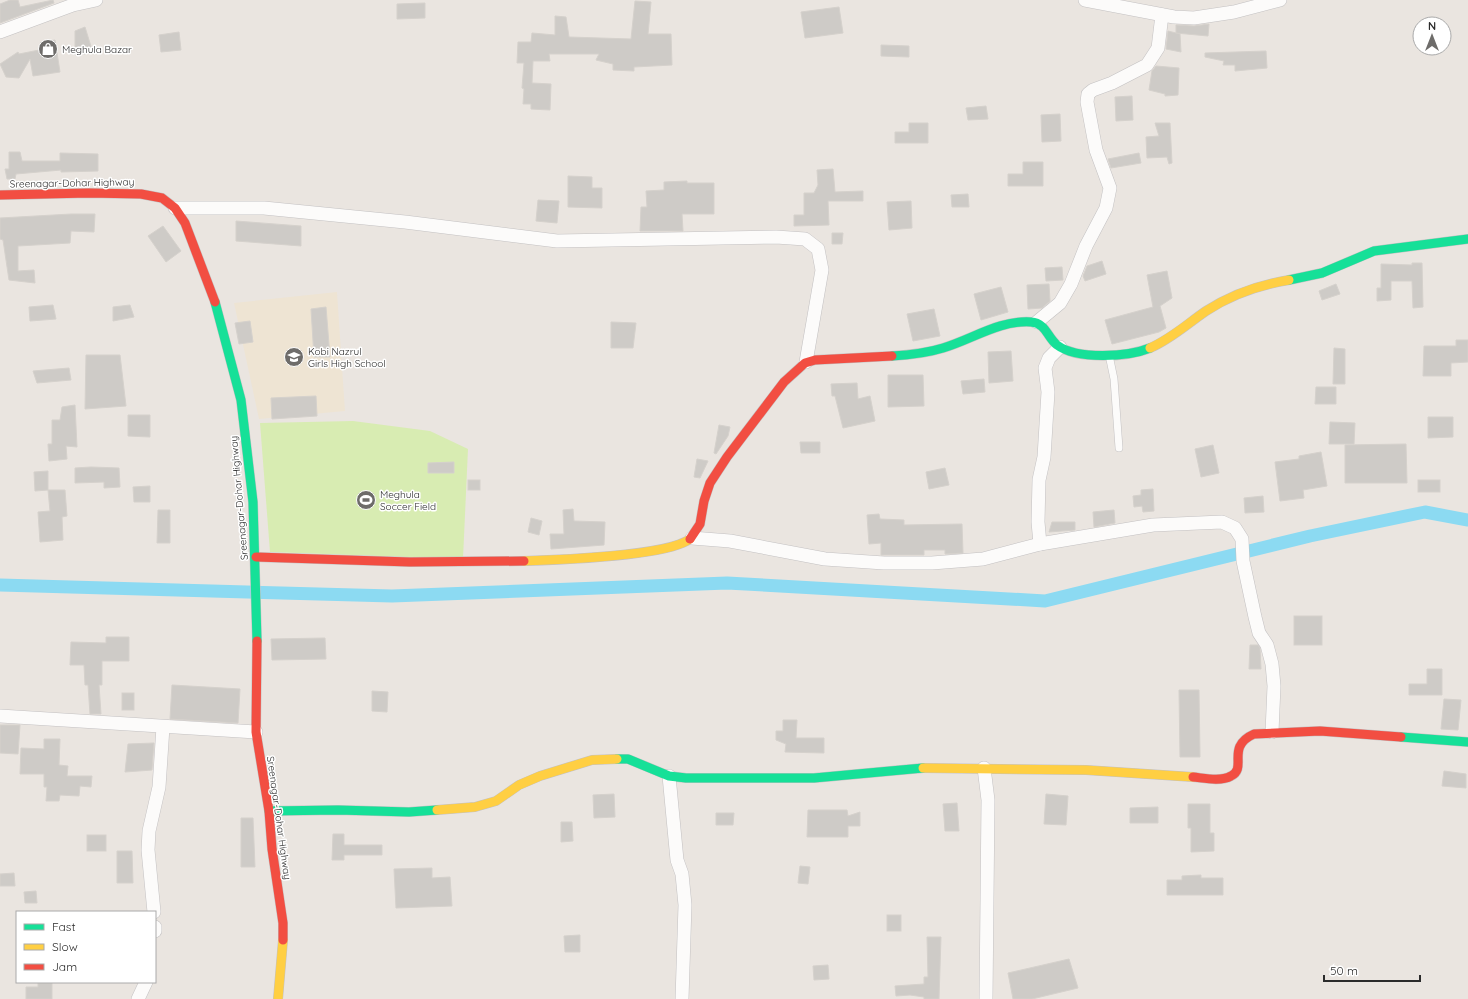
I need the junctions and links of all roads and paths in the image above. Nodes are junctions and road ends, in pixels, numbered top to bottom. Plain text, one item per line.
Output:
1 (96, 0) edge
2 (1085, 0) edge
3 (1280, 0) edge
4 (1162, 15) junction
5 (0, 32) edge
6 (0, 195) edge
7 (175, 208) junction
8 (1468, 239) edge
9 (1037, 322) junction
10 (1060, 347) junction
11 (1109, 354) junction
12 (806, 362) junction
13 (1119, 448) dead end
14 (692, 538) junction
15 (1040, 544) junction
16 (256, 557) junction
17 (0, 716) edge
18 (163, 727) junction
19 (256, 732) junction
20 (1272, 732) junction
21 (1468, 742) edge
22 (984, 768) junction
23 (669, 776) junction
24 (269, 811) junction
25 (154, 911) edge
26 (146, 983) edge
27 (138, 999) edge
28 (278, 999) edge
29 (682, 999) edge
30 (986, 999) edge

1 - 5 street
2 - 4 street
3 - 4 street
4 - 9 street
6 - 7 street, Sreenagar-Dohar Highway
7 - 12 street
7 - 16 street, Sreenagar-Dohar Highway
8 - 11 street
9 - 10 street
9 - 12 street
10 - 11 street
10 - 15 street
11 - 13 lane
12 - 14 street
14 - 15 street
14 - 16 street
15 - 20 street
16 - 19 street, Sreenagar-Dohar Highway
17 - 18 street
18 - 19 street
18 - 25 street
19 - 24 street, Sreenagar-Dohar Highway
20 - 21 street
20 - 22 street
22 - 23 street
22 - 30 street
23 - 24 street
23 - 29 street
24 - 28 street, Sreenagar-Dohar Highway
26 - 27 street

